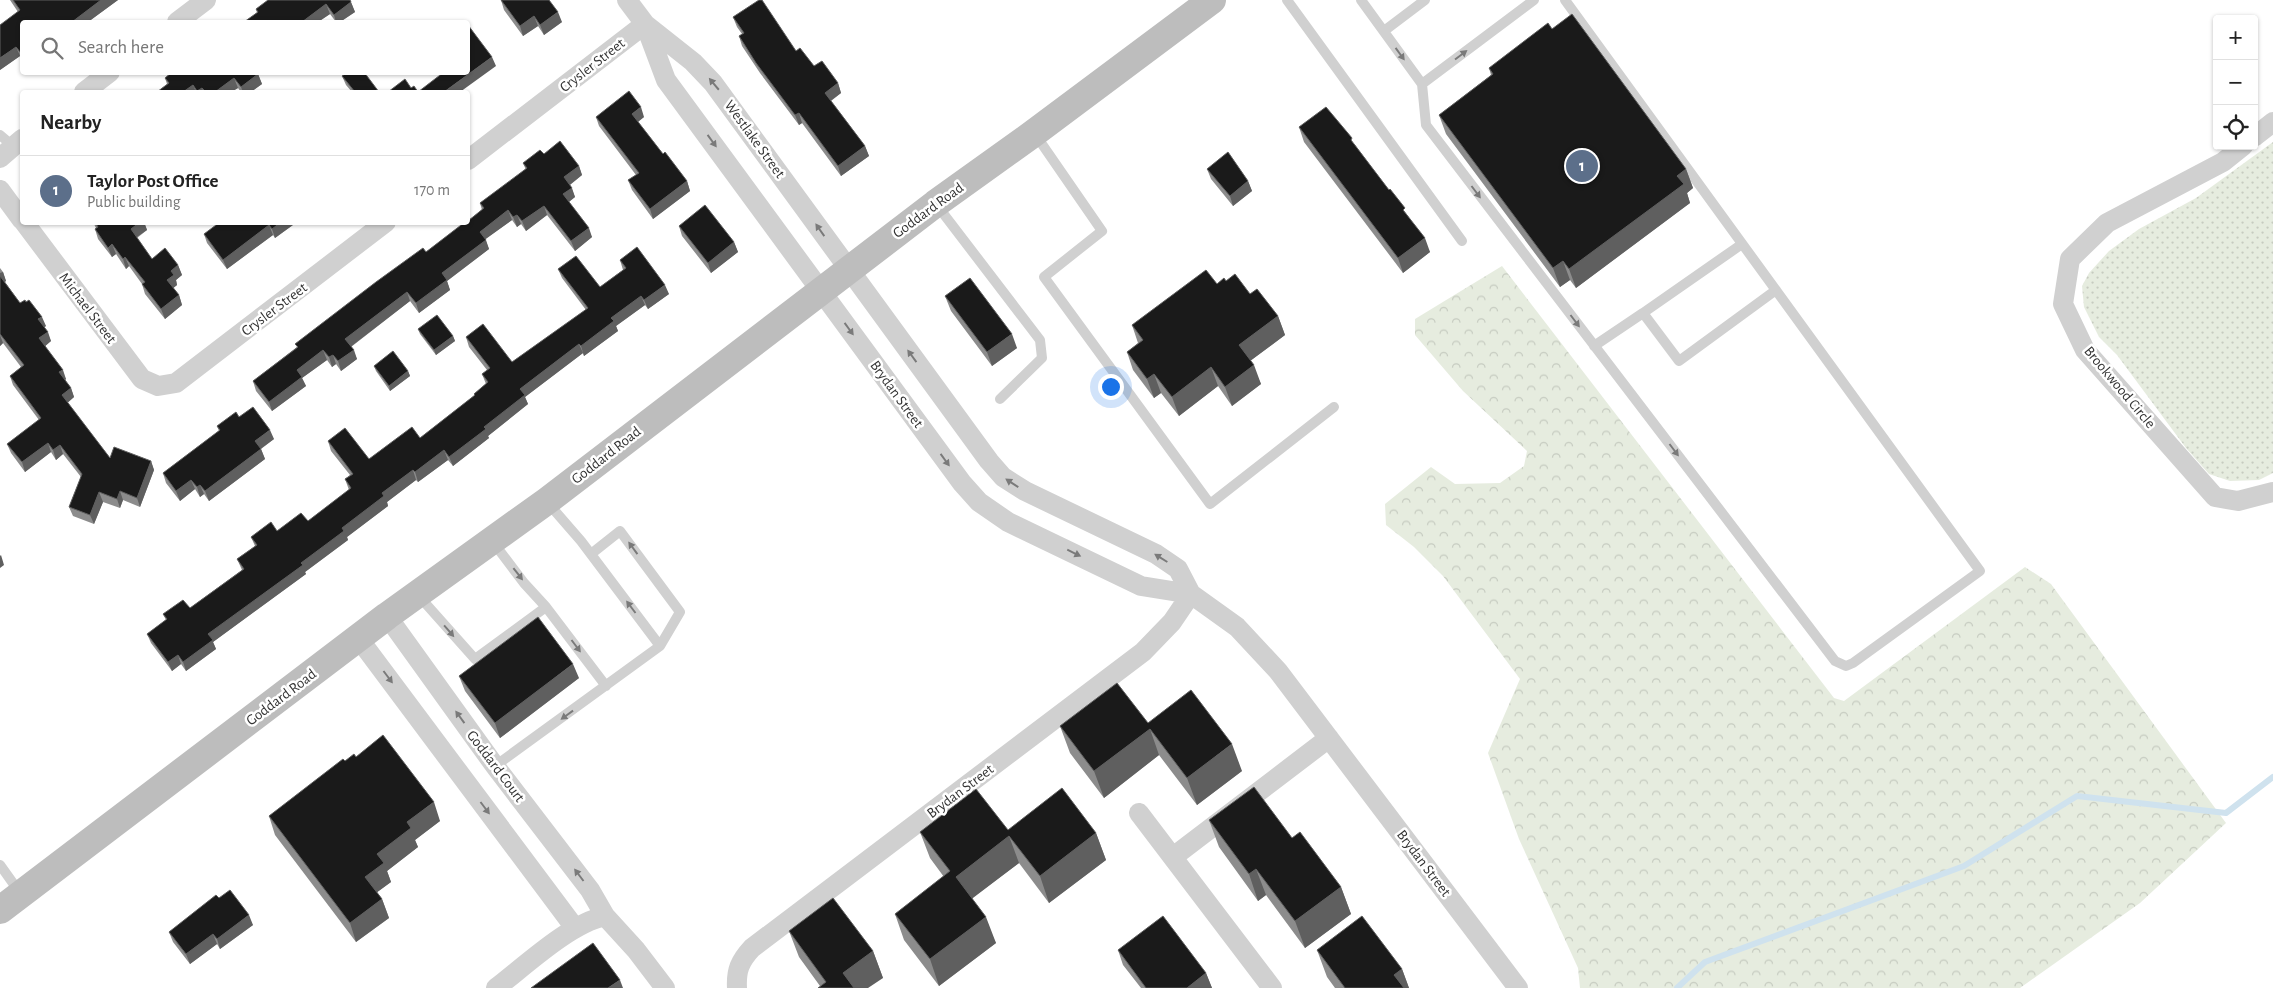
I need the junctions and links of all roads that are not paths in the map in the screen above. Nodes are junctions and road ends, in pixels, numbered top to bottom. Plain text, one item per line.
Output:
1 (206, 0) edge
2 (627, 0) edge
3 (1212, 0) edge
4 (1287, 0) edge
5 (1361, 0) edge
6 (1425, 0) edge
7 (1534, 0) edge
8 (1565, 0) edge
9 (180, 20) edge
10 (645, 24) junction
11 (1384, 31) junction
12 (106, 75) edge
13 (1422, 84) junction
14 (87, 90) edge
15 (2273, 122) edge
16 (1034, 133) junction
17 (2258, 134) edge
18 (2238, 150) edge
19 (470, 158) edge
20 (1, 194) edge
21 (935, 204) junction
22 (20, 217) edge
23 (26, 225) edge
24 (382, 225) edge
25 (1462, 241) dead end
26 (1742, 244) junction
27 (848, 270) junction
28 (820, 290) junction
29 (1776, 290) junction
30 (1643, 313) junction
31 (1594, 346) junction
32 (158, 386) joint
33 (1000, 399) dead end
34 (1334, 407) dead end
35 (2273, 492) edge
36 (547, 501) junction
37 (491, 540) junction
38 (591, 554) junction
39 (417, 594) junction
40 (1191, 594) junction
41 (546, 607) junction
42 (387, 616) junction
43 (359, 639) junction
44 (660, 646) junction
45 (606, 686) junction
46 (1329, 738) junction
47 (495, 766) junction
48 (1139, 813) dead end
49 (1173, 857) junction
50 (0, 865) edge
51 (10, 902) edge
52 (590, 921) junction
53 (496, 988) edge
54 (665, 988) edge
55 (737, 988) edge
56 (1272, 988) edge
57 (1518, 988) edge

1 - 9 street
2 - 10 street, Westlake Street
3 - 16 main road, Goddard Road
4 - 25 lane
5 - 11 lane
6 - 11 lane
13 -> 7 lane
8 - 26 lane
10 - 19 street, Crysler Street
27 -> 10 street, Westlake Street
10 -> 28 street, Westlake Street
11 -> 13 lane
12 - 14 street
13 -> 31 lane
15 - 17 street
16 - 21 main road, Goddard Road
16 - 34 lane
18 - 35 street, Brookwood Circle
20 - 22 street, Michael Street
21 - 27 main road, Goddard Road
21 - 33 lane
23 - 32 street, Michael Street
24 - 32 street, Crysler Street
26 - 29 lane
26 - 30 lane
27 - 28 main road, Goddard Road
40 -> 27 street, Brydan Street
28 - 36 main road, Goddard Road
28 -> 40 street, Brydan Street
29 - 30 lane
31 -> 29 lane
30 - 31 lane
36 - 37 main road, Goddard Road
36 - 38 lane
37 - 39 main road, Goddard Road
37 -> 41 lane
44 -> 38 lane
44 -> 38 lane
39 -> 41 lane
39 - 42 main road, Goddard Road
40 - 46 street, Brydan Street
40 - 55 street, Brydan Street
41 -> 45 lane
42 - 43 main road, Goddard Road
47 -> 42 street, Goddard Court
43 - 51 main road, Goddard Road
43 -> 52 street
44 - 45 lane
45 -> 47 lane
46 - 49 street
46 - 57 street, Brydan Street
52 -> 47 street, Goddard Court
48 - 49 street
49 - 56 street
50 - 51 lane
52 - 53 street
52 - 54 street

